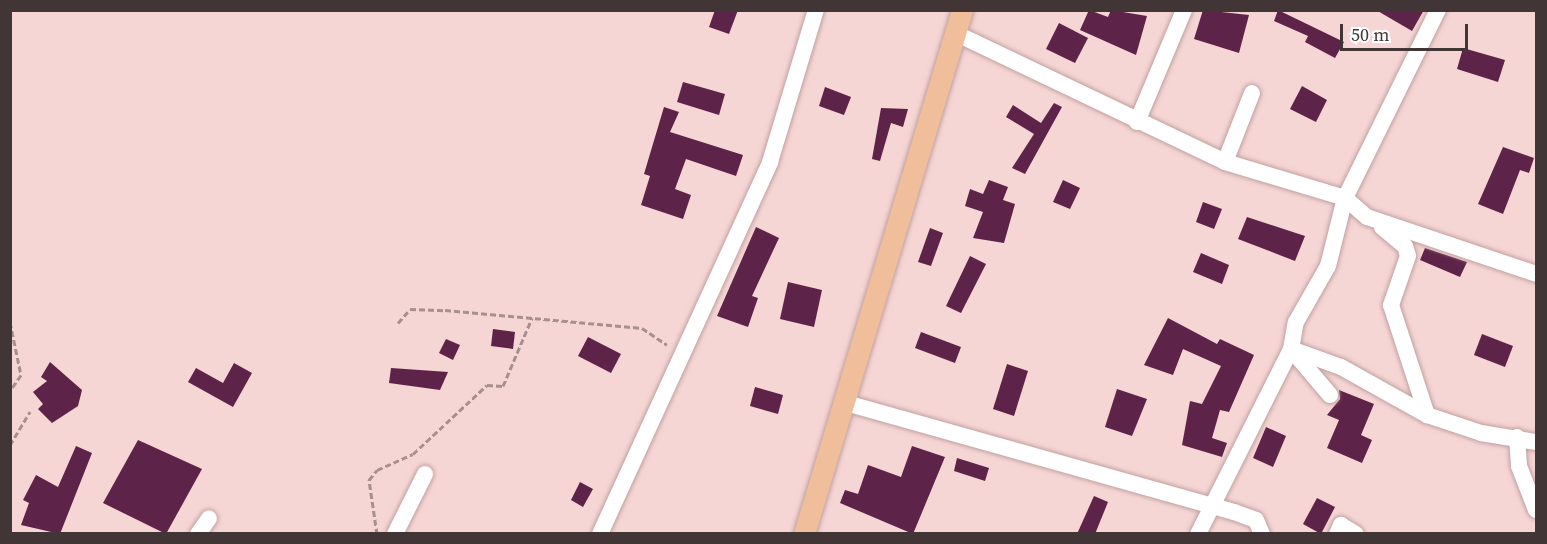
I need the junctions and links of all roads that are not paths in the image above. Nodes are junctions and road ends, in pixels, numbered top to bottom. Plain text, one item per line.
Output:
1 (816, 10) edge
2 (962, 10) edge
3 (1184, 10) edge
4 (1438, 10) edge
5 (956, 33) junction
6 (1252, 93) dead end
7 (1137, 122) junction
8 (1225, 162) junction
9 (1345, 198) junction
10 (1366, 217) junction
11 (1536, 274) edge
12 (1292, 349) junction
13 (1330, 395) dead end
14 (846, 403) junction
15 (1427, 415) junction
16 (1517, 436) junction
17 (1536, 442) edge
18 (425, 474) dead end
19 (1210, 509) junction
20 (1536, 510) edge
21 (209, 518) dead end
22 (198, 534) edge
23 (395, 534) edge
24 (600, 534) edge
25 (804, 534) edge
26 (1198, 534) edge
27 (1262, 534) edge
28 (1337, 534) edge
29 (1356, 534) edge

1 - 24 street
2 - 5 main road
3 - 7 street
4 - 9 street
5 - 7 street
5 - 14 main road
6 - 8 street
7 - 8 street
8 - 9 street
9 - 10 street
9 - 12 street
10 - 11 street
10 - 15 street
12 - 13 street
12 - 15 street
12 - 19 street
14 - 19 street
14 - 25 main road
15 - 16 street
16 - 17 street
16 - 20 street
18 - 23 street
19 - 26 street
19 - 27 street
21 - 22 street
28 - 29 street

